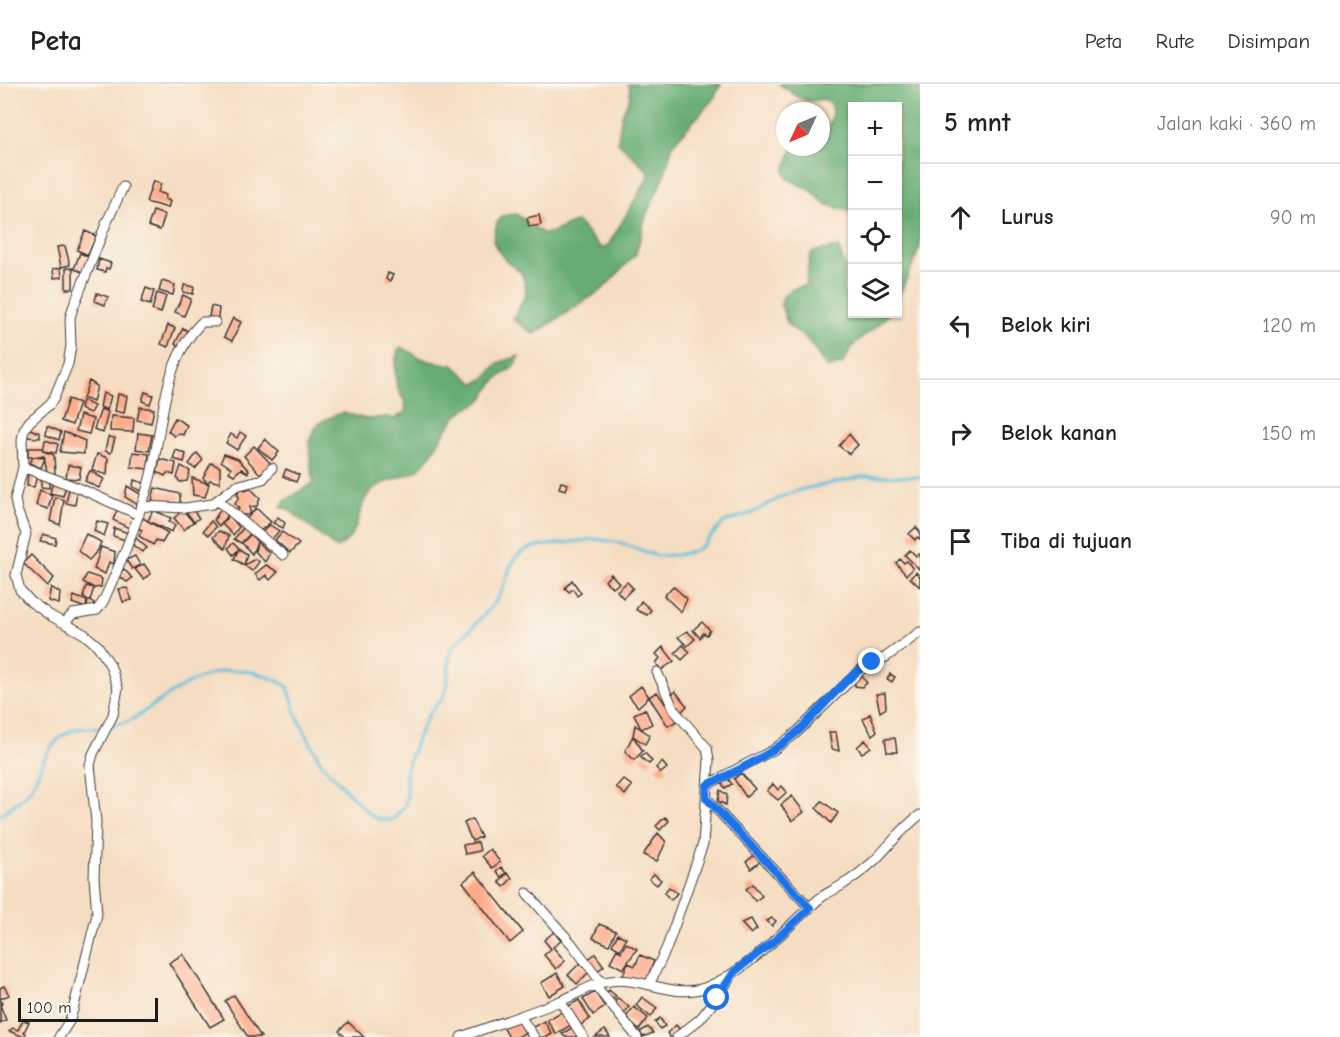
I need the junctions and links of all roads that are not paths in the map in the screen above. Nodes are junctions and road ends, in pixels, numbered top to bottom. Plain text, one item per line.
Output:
1 (123, 187) dead end
2 (215, 322) dead end
3 (23, 467) junction
4 (272, 468) dead end
5 (218, 501) junction
6 (140, 510) junction
7 (283, 555) dead end
8 (64, 623) junction
9 (920, 632) edge
10 (657, 672) dead end
11 (707, 785) junction
12 (706, 798) junction
13 (920, 815) edge
14 (527, 893) dead end
15 (810, 908) junction
16 (734, 972) junction
17 (598, 984) junction
18 (649, 985) junction
19 (560, 1001) junction
20 (520, 1016) junction
21 (481, 1034) edge
22 (59, 1037) edge
23 (461, 1037) edge
24 (534, 1037) edge
25 (584, 1037) edge
26 (637, 1037) edge
27 (677, 1037) edge

1 - 3 street
2 - 6 street
3 - 6 street
3 - 8 street
4 - 5 street
5 - 6 street
5 - 7 street
6 - 8 street
8 - 22 street
9 - 11 street
10 - 11 street
11 - 12 street
12 - 15 street
12 - 18 street
13 - 15 street
14 - 17 street
15 - 16 street
16 - 18 street
16 - 27 street
17 - 18 street
17 - 19 street
17 - 26 street
19 - 20 street
19 - 25 street
20 - 21 street
20 - 24 street
21 - 23 street

